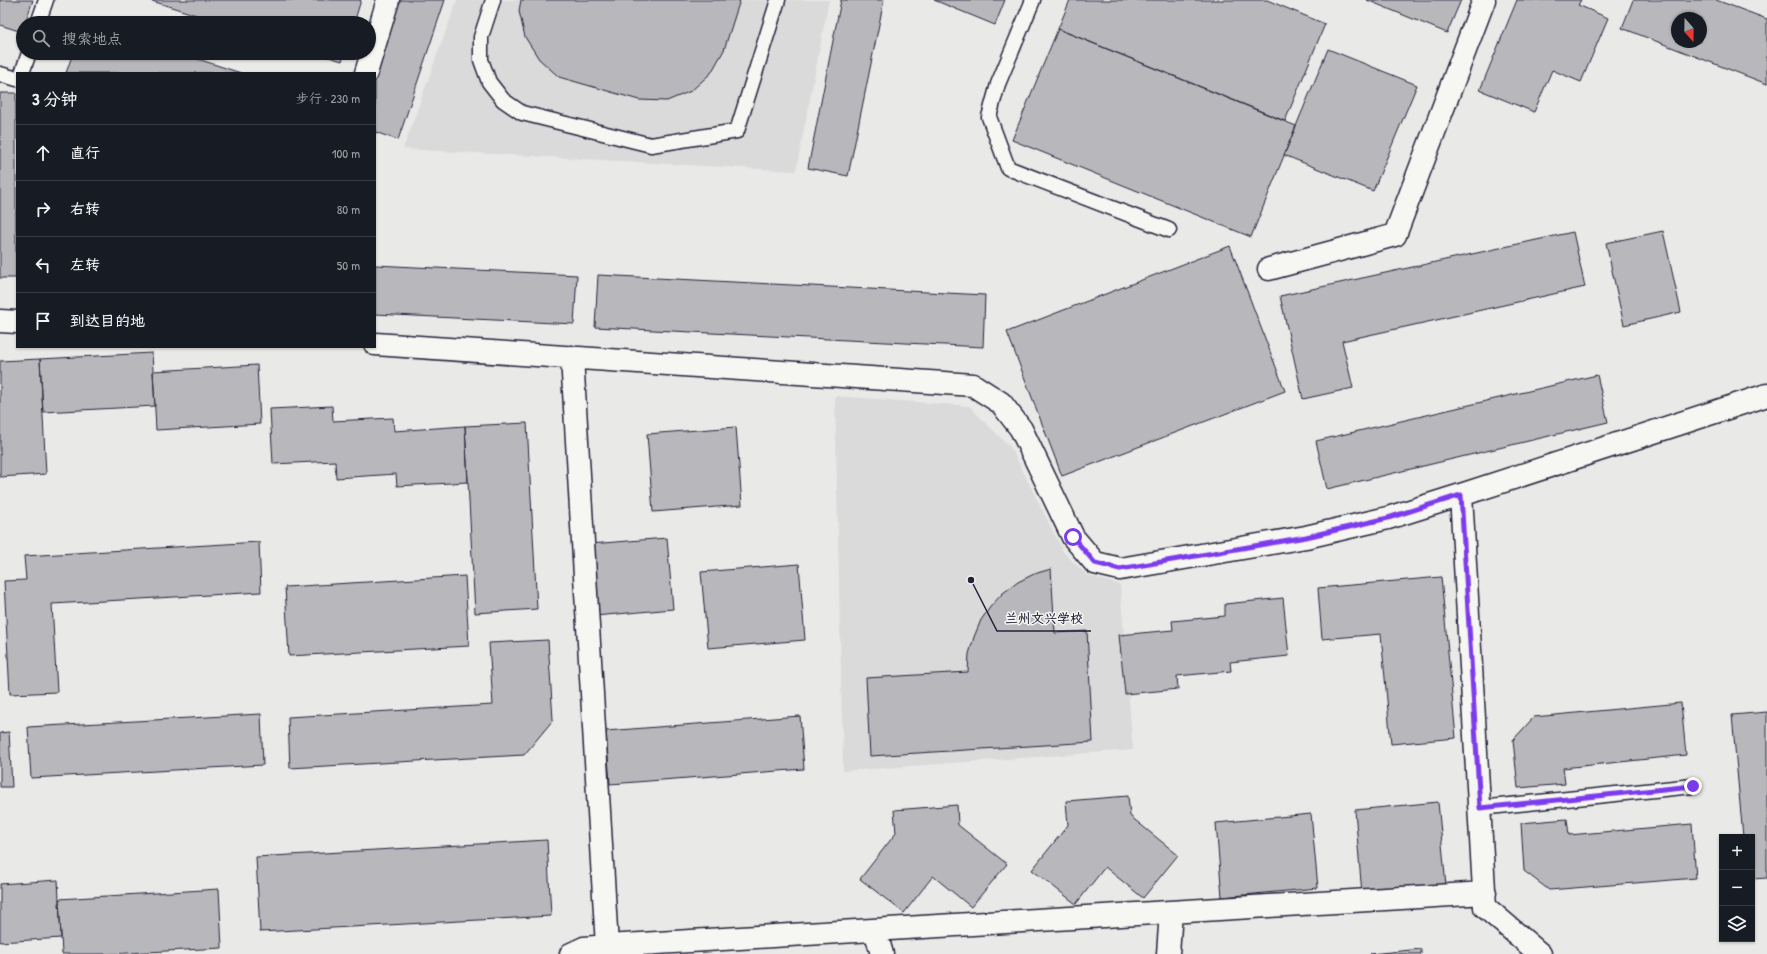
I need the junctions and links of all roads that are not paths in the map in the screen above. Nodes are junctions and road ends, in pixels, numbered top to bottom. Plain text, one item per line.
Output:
1 (46, 0) edge
2 (388, 0) edge
3 (492, 0) edge
4 (778, 0) edge
5 (1033, 0) edge
6 (1484, 0) edge
7 (40, 16) edge
8 (376, 40) edge
9 (27, 60) edge
10 (370, 60) edge
11 (22, 72) edge
12 (366, 72) edge
13 (0, 74) edge
14 (16, 79) edge
15 (1169, 230) dead end
16 (1269, 268) dead end
17 (0, 321) edge
18 (16, 322) edge
19 (376, 344) edge
20 (572, 357) junction
21 (1767, 395) edge
22 (1461, 495) junction
23 (1693, 786) dead end
24 (1480, 808) junction
25 (1485, 893) junction
26 (1171, 912) junction
27 (875, 930) junction
28 (607, 946) junction
29 (571, 954) edge
30 (882, 954) edge
31 (1168, 954) edge
32 (1540, 954) edge

1 - 7 lane
2 - 8 street
3 - 4 lane
5 - 15 lane
6 - 16 street
9 - 11 lane
10 - 12 street
13 - 14 lane
17 - 18 street
19 - 20 street
20 - 22 street
20 - 28 street
21 - 22 street
22 - 24 street
23 - 24 lane
24 - 25 street
25 - 26 street
25 - 32 street
26 - 27 street
26 - 31 street
27 - 28 street
27 - 30 street
28 - 29 street

